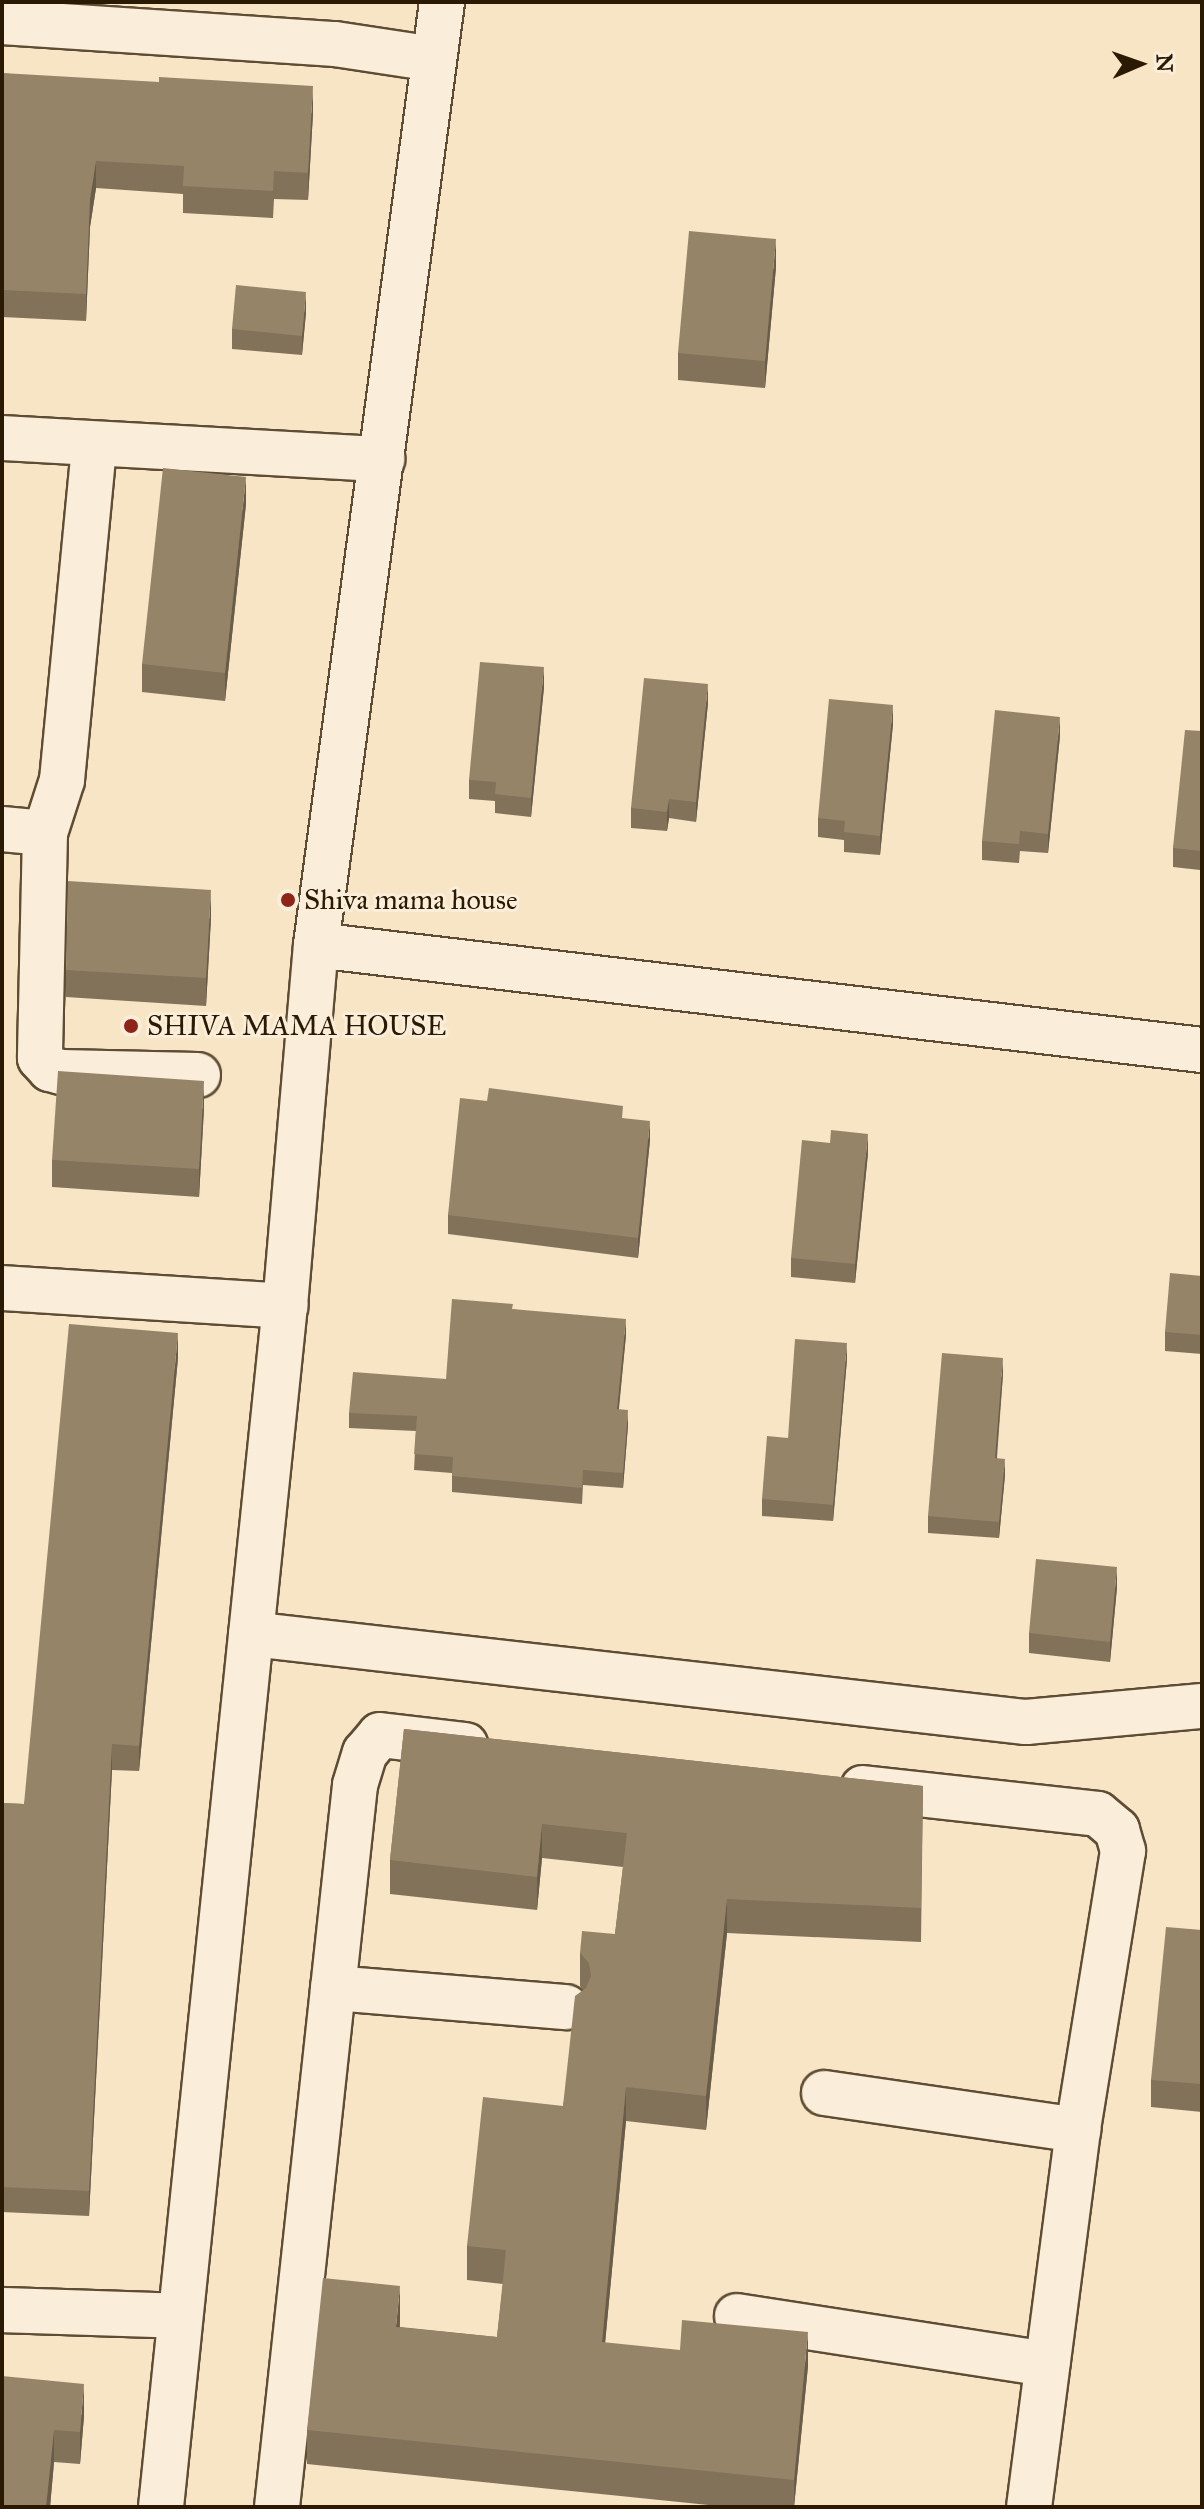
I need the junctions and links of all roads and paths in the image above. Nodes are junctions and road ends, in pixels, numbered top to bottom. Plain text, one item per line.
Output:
1 (442, 2) edge
2 (2, 22) edge
3 (434, 59) junction
4 (2, 438) edge
5 (94, 445) junction
6 (382, 459) junction
7 (2, 829) edge
8 (45, 833) junction
9 (316, 945) junction
10 (1202, 1050) edge
11 (198, 1075) dead end
12 (2, 1288) edge
13 (285, 1306) junction
14 (251, 1634) junction
15 (1202, 1706) edge
16 (505, 1749) edge
17 (817, 1783) edge
18 (333, 1988) junction
19 (566, 2007) dead end
20 (824, 2093) dead end
21 (1078, 2130) junction
22 (2, 2310) edge
23 (179, 2316) junction
24 (737, 2316) dead end
25 (1047, 2364) junction
26 (161, 2507) edge
27 (277, 2507) edge
28 (1029, 2507) edge

1 - 3 street
2 - 3 street
3 - 6 street
4 - 5 street
5 - 6 street
5 - 8 street
6 - 9 street
7 - 8 street
8 - 11 street
9 - 10 street
9 - 13 street
12 - 13 street
13 - 14 street
14 - 15 street
14 - 23 street
16 - 18 street
17 - 21 street
18 - 19 street
18 - 27 street
20 - 21 street
21 - 25 street
22 - 23 street
23 - 26 street
24 - 25 street
25 - 28 street

